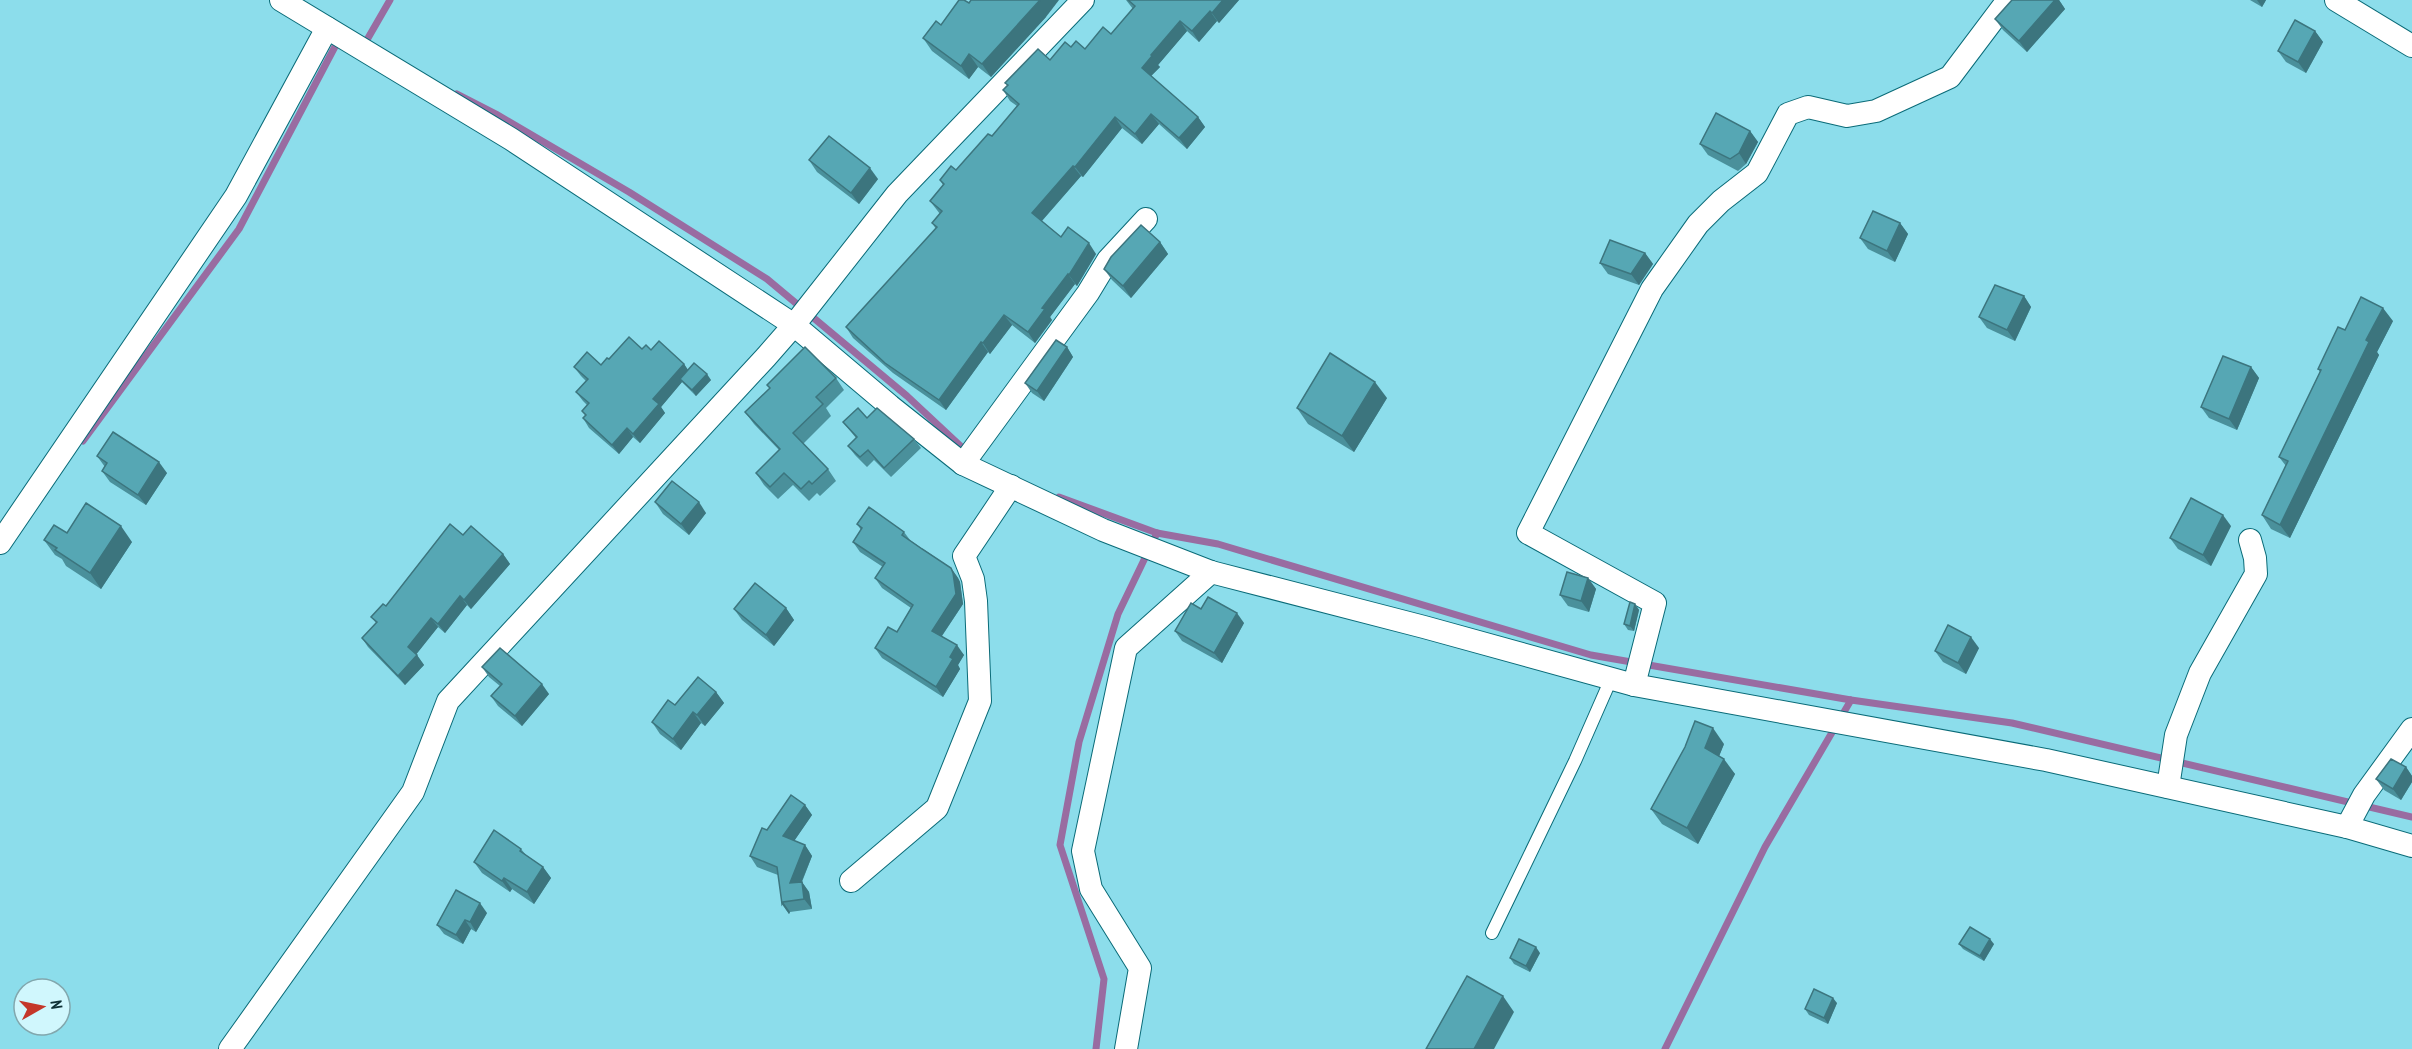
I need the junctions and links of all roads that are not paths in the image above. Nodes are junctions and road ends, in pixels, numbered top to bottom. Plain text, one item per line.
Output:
1 (281, 0) edge
2 (1083, 0) edge
3 (2008, 0) edge
4 (2336, 0) edge
5 (327, 28) junction
6 (2412, 46) edge
7 (1146, 219) dead end
8 (794, 325) junction
9 (963, 464) junction
10 (1011, 486) junction
11 (2250, 540) dead end
12 (0, 543) edge
13 (1210, 572) junction
14 (1611, 679) junction
15 (1634, 685) junction
16 (2412, 729) edge
17 (2168, 787) junction
18 (2347, 827) junction
19 (2412, 846) edge
20 (851, 881) dead end
21 (1492, 933) dead end
22 (230, 1049) edge
23 (1125, 1049) edge

1 - 5 street
2 - 8 street
3 - 15 street
4 - 6 street
5 - 8 street
5 - 12 street
7 - 9 street
8 - 9 street
8 - 22 street
9 - 10 street
10 - 13 street
10 - 20 street
11 - 17 street
13 - 14 street
13 - 23 street
14 - 15 street
14 - 21 lane
15 - 17 street
16 - 18 street
17 - 18 street
18 - 19 street

